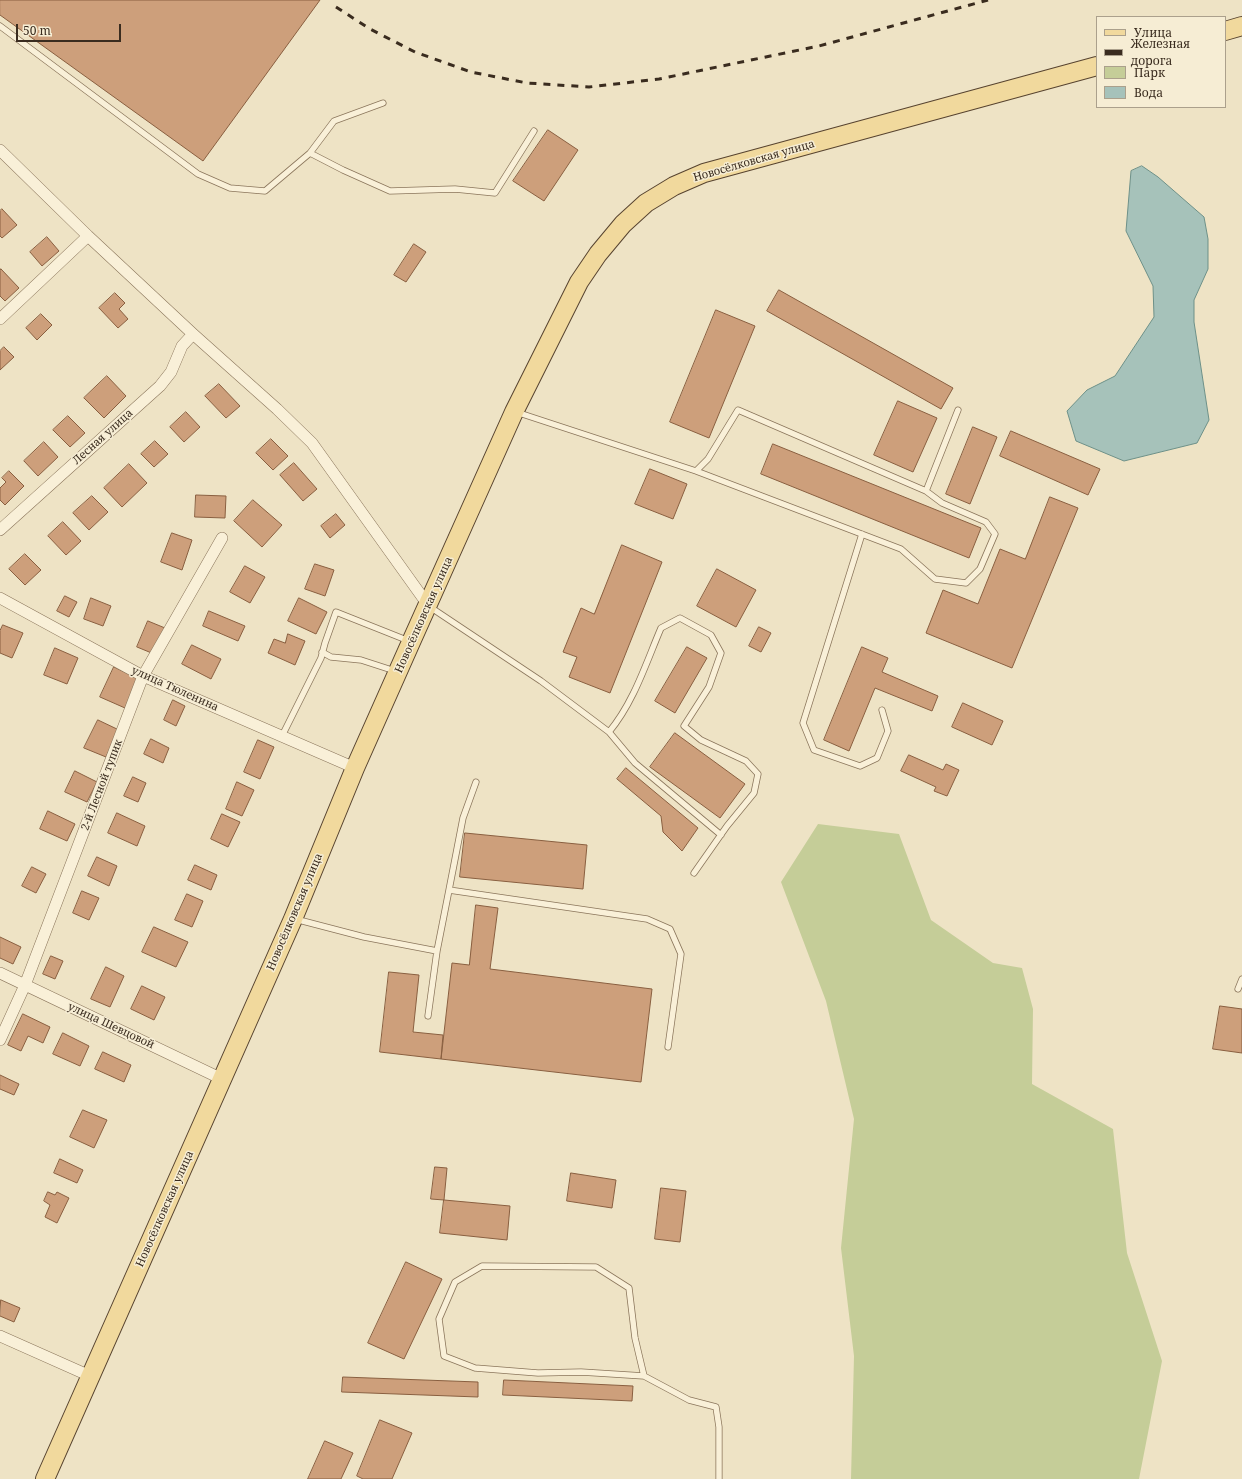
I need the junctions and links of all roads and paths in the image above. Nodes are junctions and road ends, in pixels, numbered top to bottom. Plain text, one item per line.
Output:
1 (0, 26) edge
2 (1242, 26) edge
3 (1226, 31) edge
4 (1096, 66) edge
5 (383, 103) dead end
6 (534, 131) dead end
7 (0, 150) edge
8 (310, 153) junction
9 (88, 236) junction
10 (0, 319) edge
11 (193, 334) junction
12 (958, 410) dead end
13 (514, 412) junction
14 (696, 471) junction
15 (926, 491) junction
16 (0, 530) edge
17 (862, 534) junction
18 (222, 538) dead end
19 (0, 598) edge
20 (428, 605) junction
21 (411, 642) junction
22 (322, 652) junction
23 (398, 672) junction
24 (144, 676) junction
25 (882, 710) dead end
26 (609, 732) junction
27 (282, 736) junction
28 (355, 768) junction
29 (476, 782) dead end
30 (721, 835) junction
31 (694, 873) dead end
32 (449, 890) junction
33 (293, 919) junction
34 (437, 951) junction
35 (0, 973) edge
36 (1242, 979) edge
37 (26, 985) junction
38 (1238, 989) dead end
39 (428, 1016) dead end
40 (0, 1040) edge
41 (668, 1047) dead end
42 (222, 1079) junction
43 (0, 1336) edge
44 (90, 1376) junction
45 (644, 1376) junction
46 (44, 1479) edge
47 (719, 1479) edge

1 - 8 lane
2 - 3 main road
4 - 13 main road, Новосёлковская улица
5 - 8 lane
6 - 8 lane
7 - 9 street
9 - 10 street
9 - 11 street
11 - 16 street, Лесная улица
11 - 20 street
12 - 15 lane
13 - 14 lane
13 - 20 main road, Новосёлковская улица
14 - 15 lane
14 - 17 lane
15 - 17 lane
17 - 25 lane
18 - 24 street, 2-й Лесной тупик
19 - 24 street, улица Тюленина
20 - 21 main road, Новосёлковская улица
20 - 26 lane
21 - 22 lane
21 - 23 main road, Новосёлковская улица
22 - 23 lane
22 - 27 lane
23 - 28 main road, Новосёлковская улица
24 - 27 street, улица Тюленина
24 - 37 street, 2-й Лесной тупик
26 - 30 lane
26 - 30 lane
27 - 28 street, улица Тюленина
28 - 33 main road, Новосёлковская улица
29 - 32 lane
30 - 31 lane
32 - 34 lane
32 - 41 lane
33 - 34 lane
33 - 42 main road, Новосёлковская улица
34 - 39 lane
35 - 37 street, улица Шевцовой
36 - 38 lane
37 - 40 street, 2-й Лесной тупик
37 - 42 street, улица Шевцовой
42 - 44 main road, Новосёлковская улица
43 - 44 street
44 - 46 main road, Новосёлковская улица
45 - 45 lane
45 - 47 lane

